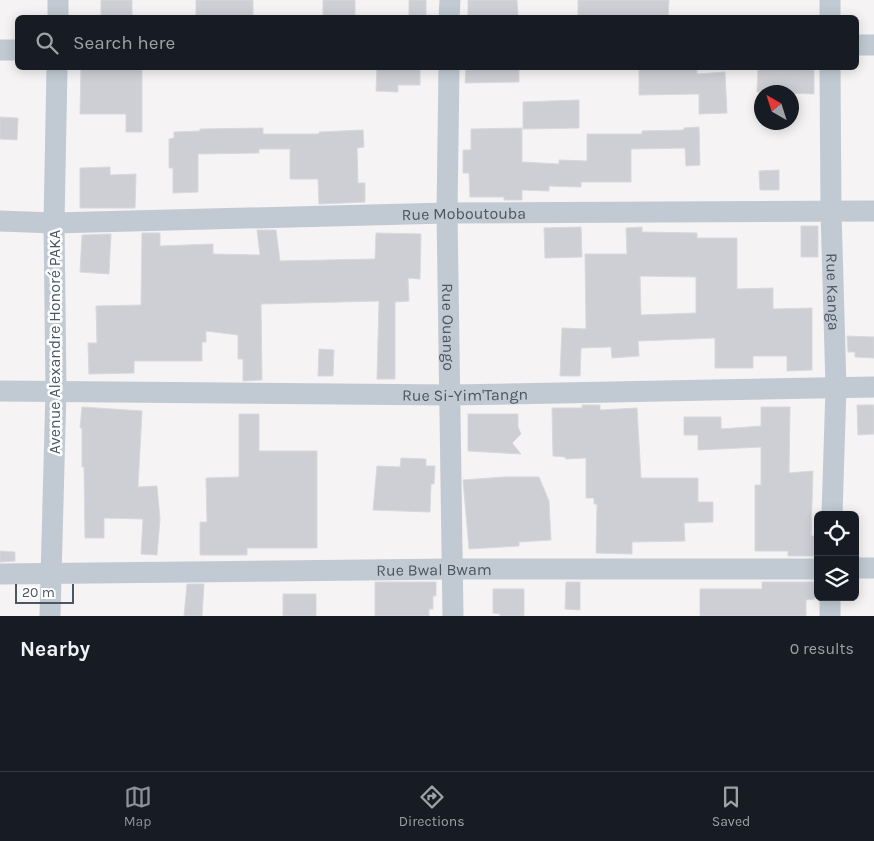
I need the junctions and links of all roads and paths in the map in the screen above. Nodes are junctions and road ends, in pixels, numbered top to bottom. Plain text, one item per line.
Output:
1 (58, 0) edge
2 (450, 0) edge
3 (830, 0) edge
4 (58, 15) edge
5 (450, 15) edge
6 (830, 15) edge
7 (859, 45) edge
8 (874, 45) edge
9 (0, 50) edge
10 (15, 50) edge
11 (57, 70) edge
12 (449, 70) edge
13 (830, 70) edge
14 (831, 211) junction
15 (874, 211) edge
16 (447, 213) junction
17 (0, 221) edge
18 (54, 223) junction
19 (836, 387) junction
20 (874, 387) edge
21 (56, 390) junction
22 (0, 391) edge
23 (451, 395) junction
24 (832, 511) edge
25 (859, 568) edge
26 (874, 568) edge
27 (451, 569) junction
28 (814, 569) edge
29 (50, 573) junction
30 (0, 574) edge
31 (830, 601) edge
32 (50, 616) edge
33 (453, 616) edge
34 (830, 616) edge

1 - 4 street
2 - 5 street
3 - 6 street
7 - 8 street
9 - 10 street
11 - 18 street, Avenue Alexandre Honoré PAKA
12 - 16 street, Rue Ouango
13 - 14 street, Rue Kanga
14 - 15 street, Rue Moboutouba
14 - 16 street, Rue Moboutouba
14 - 19 street, Rue Kanga
16 - 18 street, Rue Moboutouba
16 - 23 street, Rue Ouango
17 - 18 street, Rue Moboutouba
18 - 21 street, Avenue Alexandre Honoré PAKA
19 - 20 street, Rue Si-Yim'Tangn
19 - 23 street, Rue Si-Yim'Tangn
19 - 24 street, Rue Kanga
21 - 22 street, Rue Si-Yim'Tangn
21 - 23 street, Rue Si-Yim'Tangn
21 - 29 street, Avenue Alexandre Honoré PAKA
23 - 27 street, Rue Ouango
25 - 26 street
27 - 28 street, Rue Bwal Bwam
27 - 29 street, Rue Bwal Bwam
27 - 33 street, Rue Ouango
29 - 30 street, Rue Bwal Bwam
29 - 32 street, Avenue Alexandre Honoré PAKA
31 - 34 street

